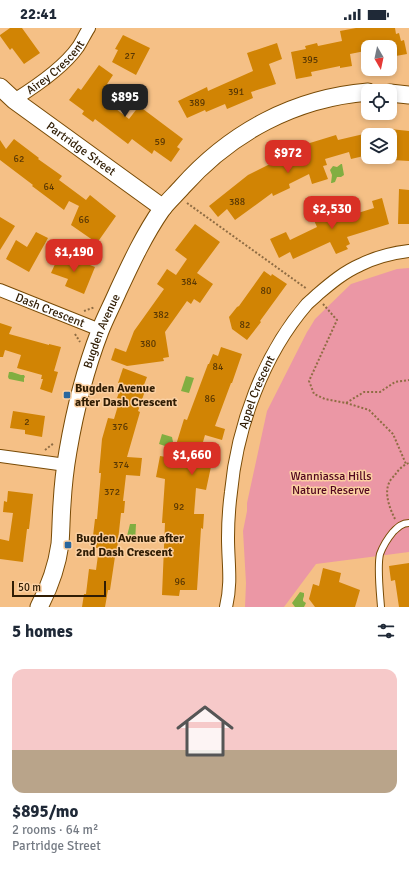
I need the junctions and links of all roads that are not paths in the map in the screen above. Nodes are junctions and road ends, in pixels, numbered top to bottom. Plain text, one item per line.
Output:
1 (89, 28) edge
2 (0, 87) edge
3 (361, 92) edge
4 (397, 94) edge
5 (409, 95) edge
6 (14, 100) junction
7 (163, 208) junction
8 (409, 250) edge
9 (0, 290) edge
10 (100, 330) junction
11 (0, 456) edge
12 (66, 465) junction
13 (409, 523) edge
14 (39, 607) edge
15 (226, 607) edge
16 (381, 607) edge

1 - 6 street, Airey Crescent
2 - 6 street, Partridge Street
3 - 7 street, Bugden Avenue
4 - 5 street
6 - 7 street, Partridge Street
7 - 10 street, Bugden Avenue
8 - 15 street, Appel Crescent
9 - 10 street, Dash Crescent
10 - 12 street, Bugden Avenue
11 - 12 street
12 - 14 street, Bugden Avenue
13 - 16 lane

